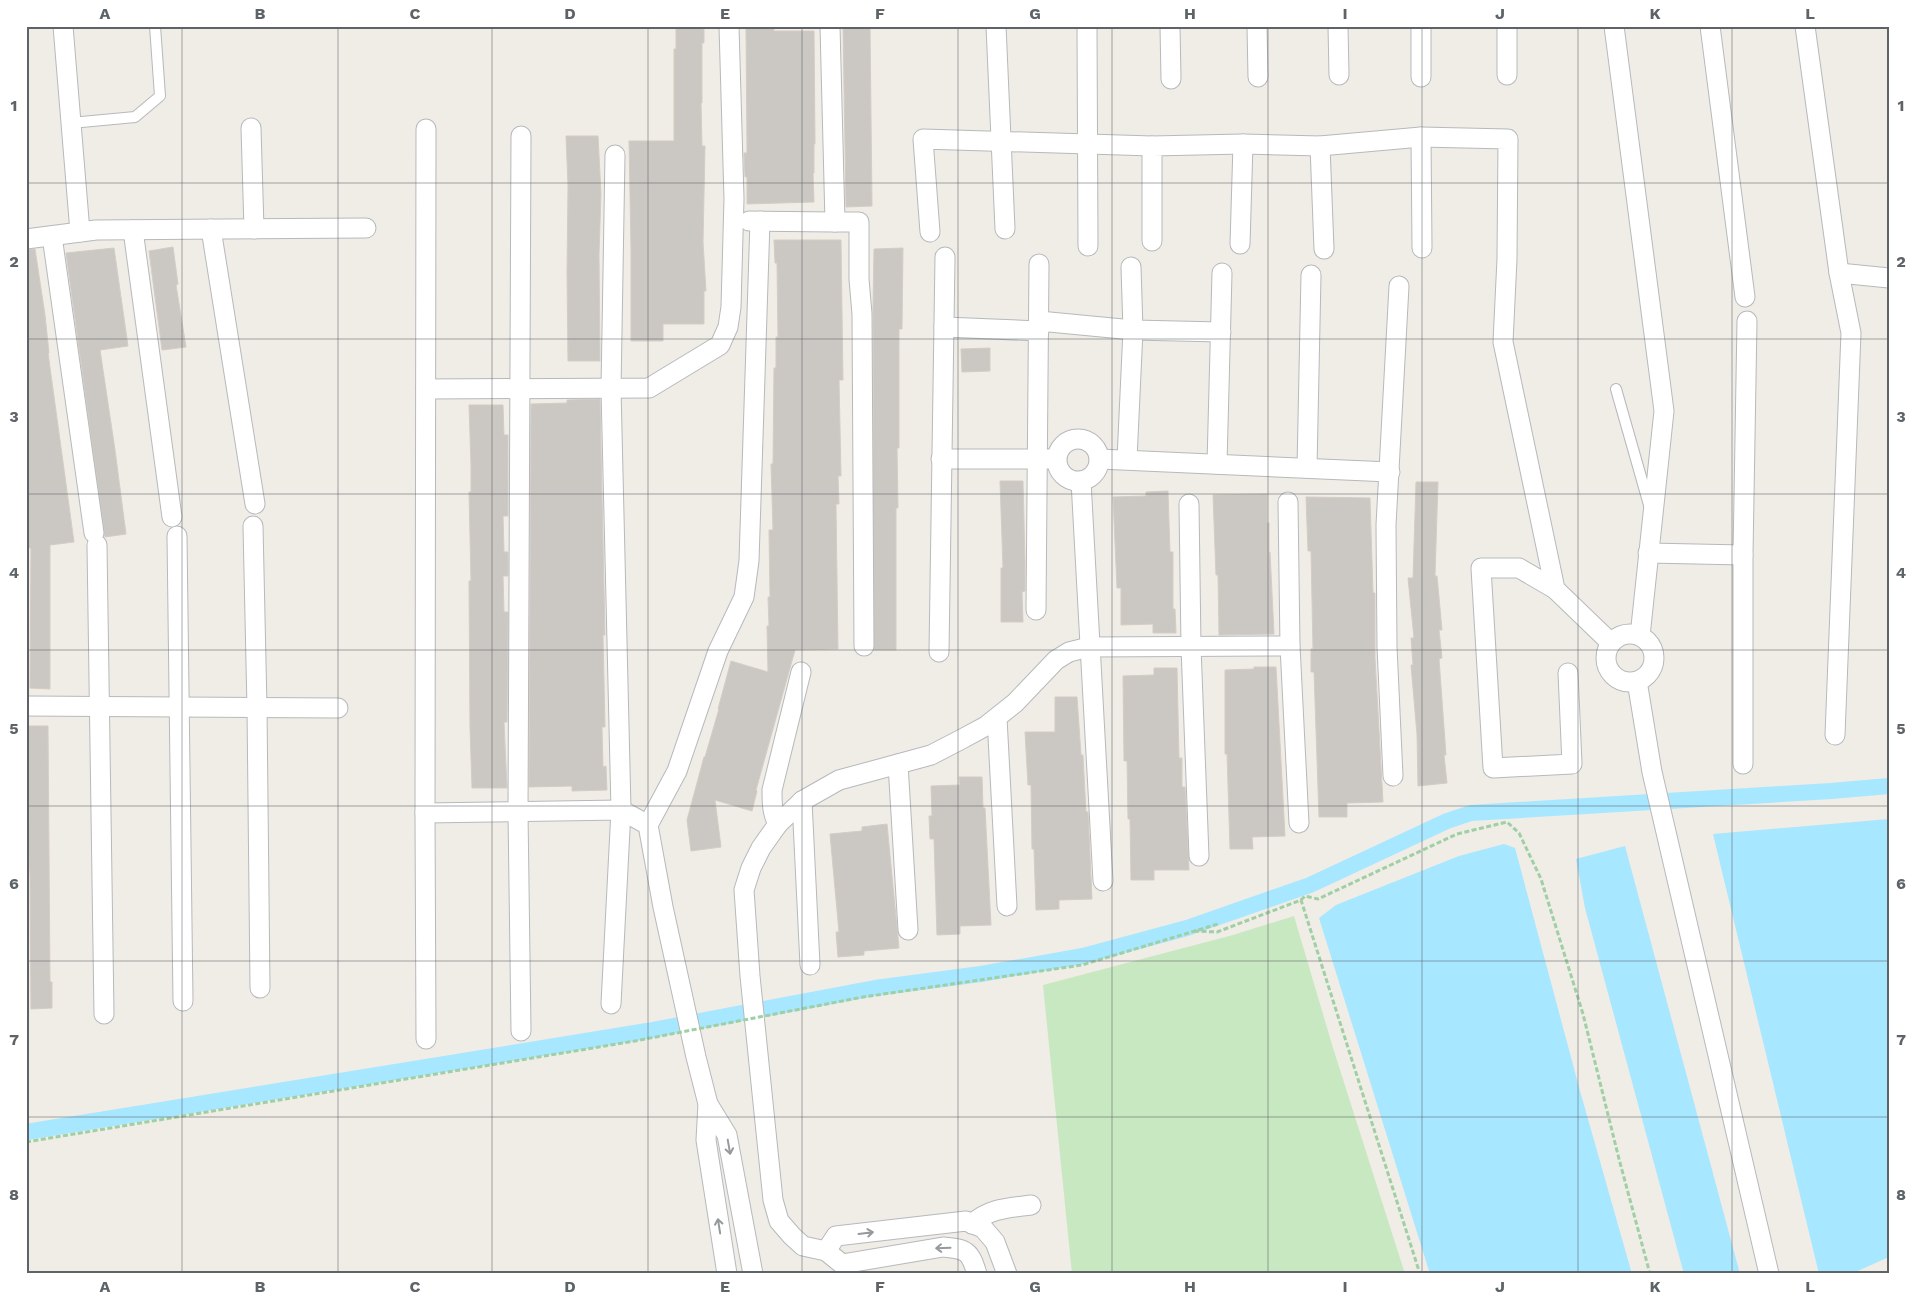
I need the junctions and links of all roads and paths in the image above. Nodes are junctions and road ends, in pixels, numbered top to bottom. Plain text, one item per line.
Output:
1 (63, 26) edge
2 (155, 26) edge
3 (729, 26) edge
4 (830, 26) edge
5 (996, 26) edge
6 (1087, 26) edge
7 (1170, 26) edge
8 (1257, 26) edge
9 (1338, 26) edge
10 (1421, 26) edge
11 (1507, 26) edge
12 (1614, 26) edge
13 (1710, 26) edge
14 (1805, 26) edge
15 (1339, 75) dead end
16 (1507, 75) dead end
17 (1258, 77) dead end
18 (1421, 77) dead end
19 (1171, 79) dead end
20 (71, 123) junction
21 (250, 128) dead end
22 (426, 129) dead end
23 (521, 136) dead end
24 (1421, 137) junction
25 (1001, 141) junction
26 (1087, 144) junction
27 (1243, 144) junction
28 (1152, 146) junction
29 (1320, 146) junction
30 (615, 155) dead end
31 (734, 221) junction
32 (760, 221) junction
33 (835, 222) junction
34 (366, 228) dead end
35 (1005, 228) dead end
36 (211, 229) junction
37 (254, 229) junction
38 (133, 230) junction
39 (80, 232) junction
40 (930, 232) dead end
41 (52, 236) junction
42 (26, 240) edge
43 (1152, 240) dead end
44 (1240, 244) dead end
45 (1088, 246) dead end
46 (1422, 248) dead end
47 (1324, 249) dead end
48 (945, 257) dead end
49 (1039, 264) dead end
50 (1131, 267) dead end
51 (1222, 273) dead end
52 (1311, 274) dead end
53 (1839, 274) junction
54 (1889, 278) edge
55 (1399, 286) dead end
56 (1745, 297) dead end
57 (1747, 321) dead end
58 (1039, 326) junction
59 (944, 327) junction
60 (1133, 330) junction
61 (1221, 332) junction
62 (426, 389) junction
63 (520, 389) junction
64 (612, 389) junction
65 (1616, 390) dead end
66 (1099, 458) junction
67 (1047, 459) junction
68 (1127, 459) junction
69 (941, 460) junction
70 (1218, 464) junction
71 (1307, 468) junction
72 (1390, 472) junction
73 (1081, 481) junction
74 (1288, 502) dead end
75 (255, 504) dead end
76 (1188, 504) dead end
77 (1652, 515) junction
78 (172, 517) dead end
79 (253, 526) dead end
80 (177, 536) dead end
81 (1648, 553) junction
82 (1743, 555) junction
83 (1555, 589) junction
84 (1036, 610) dead end
85 (1640, 636) junction
86 (1611, 643) junction
87 (864, 646) dead end
88 (1290, 646) junction
89 (1089, 647) junction
90 (1191, 647) junction
91 (939, 652) dead end
92 (801, 672) dead end
93 (1568, 673) dead end
94 (1637, 681) junction
95 (26, 706) edge
96 (99, 707) junction
97 (180, 707) junction
98 (258, 708) junction
99 (338, 708) dead end
100 (997, 718) junction
101 (1835, 735) dead end
102 (898, 764) junction
103 (1743, 764) dead end
104 (1393, 776) dead end
105 (802, 801) junction
106 (621, 810) junction
107 (518, 812) junction
108 (425, 813) junction
109 (1299, 823) dead end
110 (778, 824) junction
111 (648, 825) junction
112 (1199, 856) dead end
113 (1103, 881) dead end
114 (1301, 900) junction
115 (1008, 906) dead end
116 (1218, 924) dead end
117 (908, 930) dead end
118 (1194, 931) junction
119 (810, 965) dead end
120 (260, 988) dead end
121 (183, 1001) dead end
122 (611, 1004) dead end
123 (104, 1014) dead end
124 (520, 1032) dead end
125 (426, 1039) dead end
126 (708, 1104) junction
127 (26, 1142) edge
128 (1031, 1205) dead end
129 (972, 1224) junction
130 (826, 1251) junction
131 (1005, 1269) edge
132 (727, 1274) edge
133 (753, 1274) edge
134 (977, 1274) edge
135 (1420, 1274) edge
136 (1650, 1274) edge
137 (1769, 1274) edge

1 - 20 street
2 - 20 lane
3 - 31 street
4 - 33 street
5 - 25 street
6 - 26 street
7 - 19 street
8 - 17 street
9 - 15 street
10 - 18 street
11 - 16 street
12 - 77 street
13 - 56 street
14 - 53 street
20 - 39 street
21 - 37 street
22 - 62 street
23 - 63 street
24 - 29 street
24 - 46 street
24 - 83 street
25 - 26 street
25 - 35 street
25 - 40 street
26 - 28 street
26 - 45 street
27 - 28 street
27 - 29 street
27 - 44 street
28 - 43 street
29 - 47 street
30 - 64 street
31 - 32 street
31 - 64 street
32 - 33 street
32 - 111 street
33 - 87 street
34 - 37 street
36 - 37 street
36 - 38 street
36 - 75 street
38 - 39 street
38 - 78 street
39 - 41 street
41 - 42 street
41 - 96 street
48 - 59 street
49 - 58 street
50 - 60 street
51 - 61 street
52 - 71 street
53 - 54 street
53 - 101 street
55 - 72 street
57 - 82 street
58 - 59 street
58 - 60 street
58 - 67 street
59 - 69 street
60 - 61 street
60 - 68 street
61 - 70 street
62 - 63 street
62 - 108 street
63 - 64 street
63 - 107 street
64 - 106 street
65 - 77 lane
66 - 67 street
66 - 68 street
66 - 73 street
67 - 69 street
67 - 73 street
67 - 84 street
68 - 70 street
69 - 91 street
70 - 71 street
71 - 72 street
72 - 104 street
73 - 89 street
74 - 88 street
76 - 90 street
77 - 81 street
79 - 98 street
80 - 97 street
81 - 82 street
81 - 85 street
82 - 103 street
83 - 86 street
83 - 93 street
85 - 86 street
85 - 94 street
86 - 94 street
88 - 90 street
88 - 109 street
89 - 90 street
89 - 100 street
89 - 113 street
90 - 112 street
92 - 110 street
94 - 137 street
95 - 96 street
96 - 97 street
96 - 123 street
97 - 98 street
97 - 121 street
98 - 99 street
98 - 120 street
100 - 102 street
100 - 115 street
102 - 105 street
102 - 117 street
105 - 110 street
105 - 119 street
106 - 107 street
106 - 111 street
106 - 122 street
107 - 108 street
107 - 124 street
108 - 125 street
110 - 130 street
111 - 126 street
114 - 118 path
114 - 135 path
114 - 136 path
116 - 118 path, bridge
118 - 127 path, bridge
132 -> 126 street
126 -> 133 street
128 - 129 street
130 -> 129 street
129 - 131 street
134 -> 130 street
131 - 134 street

